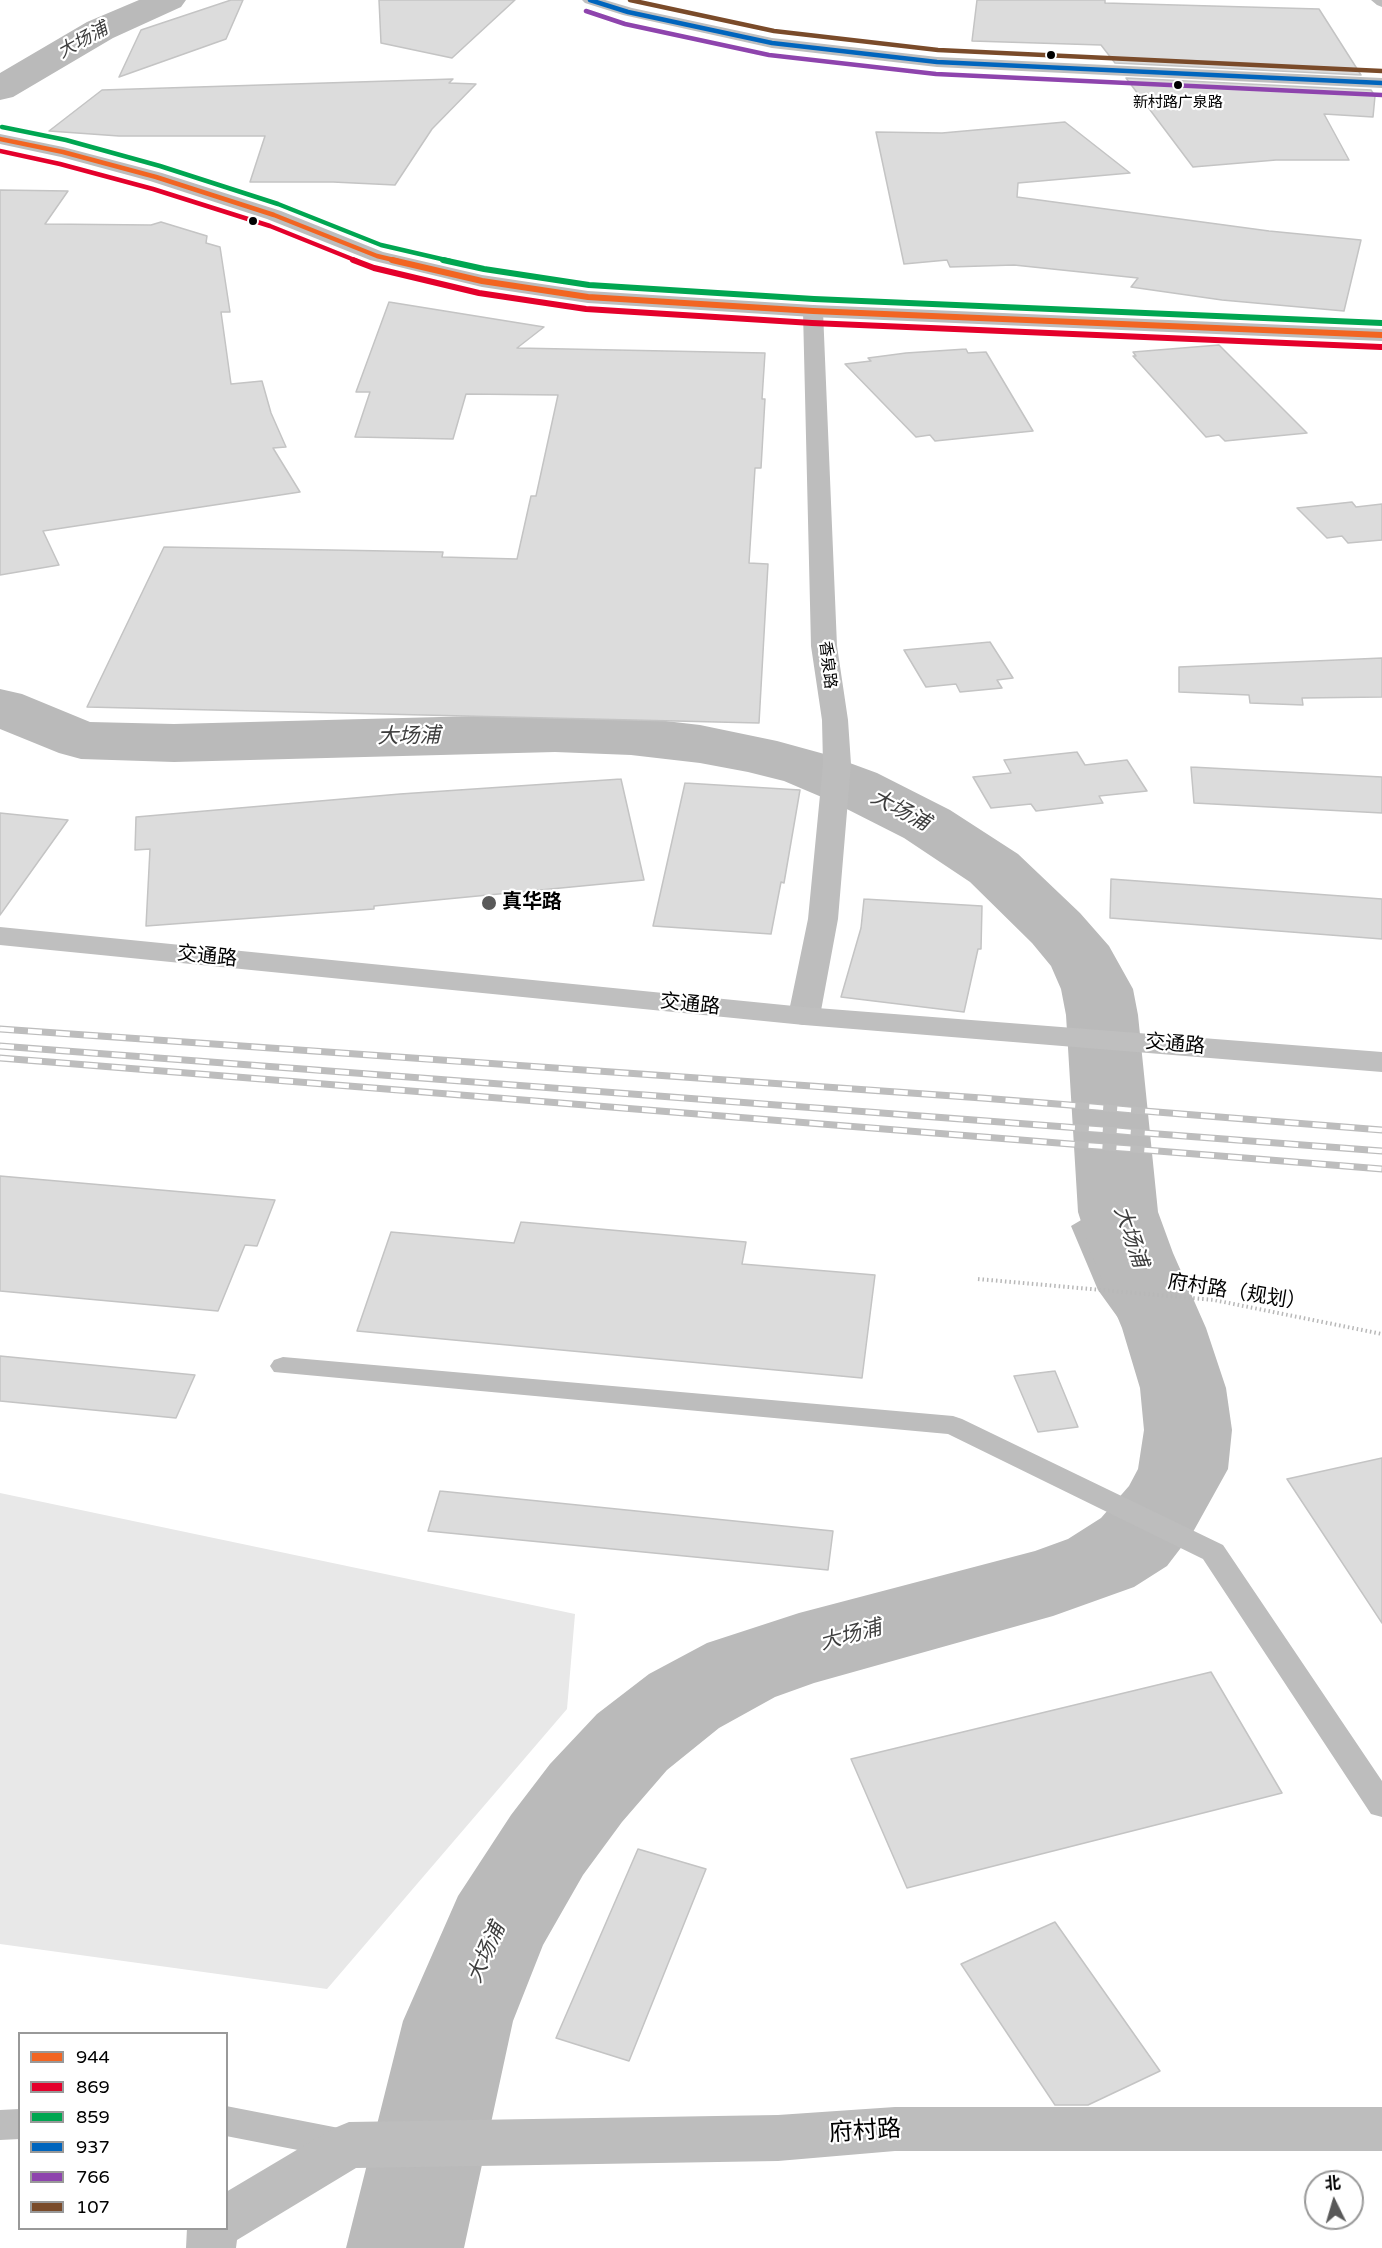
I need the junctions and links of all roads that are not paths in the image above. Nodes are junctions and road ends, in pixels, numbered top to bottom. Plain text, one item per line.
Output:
1 (590, 0) edge
2 (644, 0) edge
3 (1382, 70) edge
4 (1382, 83) edge
5 (0, 139) edge
6 (813, 311) junction
7 (1382, 335) edge
8 (0, 936) edge
9 (804, 1016) junction
10 (1382, 1062) edge
11 (283, 1366) dead end
12 (1382, 1805) edge
13 (228, 2121) edge
14 (18, 2124) edge
15 (0, 2126) edge
16 (1382, 2129) edge
17 (349, 2145) junction
18 (228, 2219) edge
19 (212, 2230) edge
20 (211, 2248) edge

1 - 4 main road
2 - 3 main road
5 - 6 street
6 - 7 street
6 - 9 street, 香泉路
8 - 9 main road, 交通路
9 - 10 main road, 交通路
11 - 12 lane
13 - 17 lane
14 - 15 lane
16 - 17 street, 府村路
17 - 18 street
19 - 20 street

